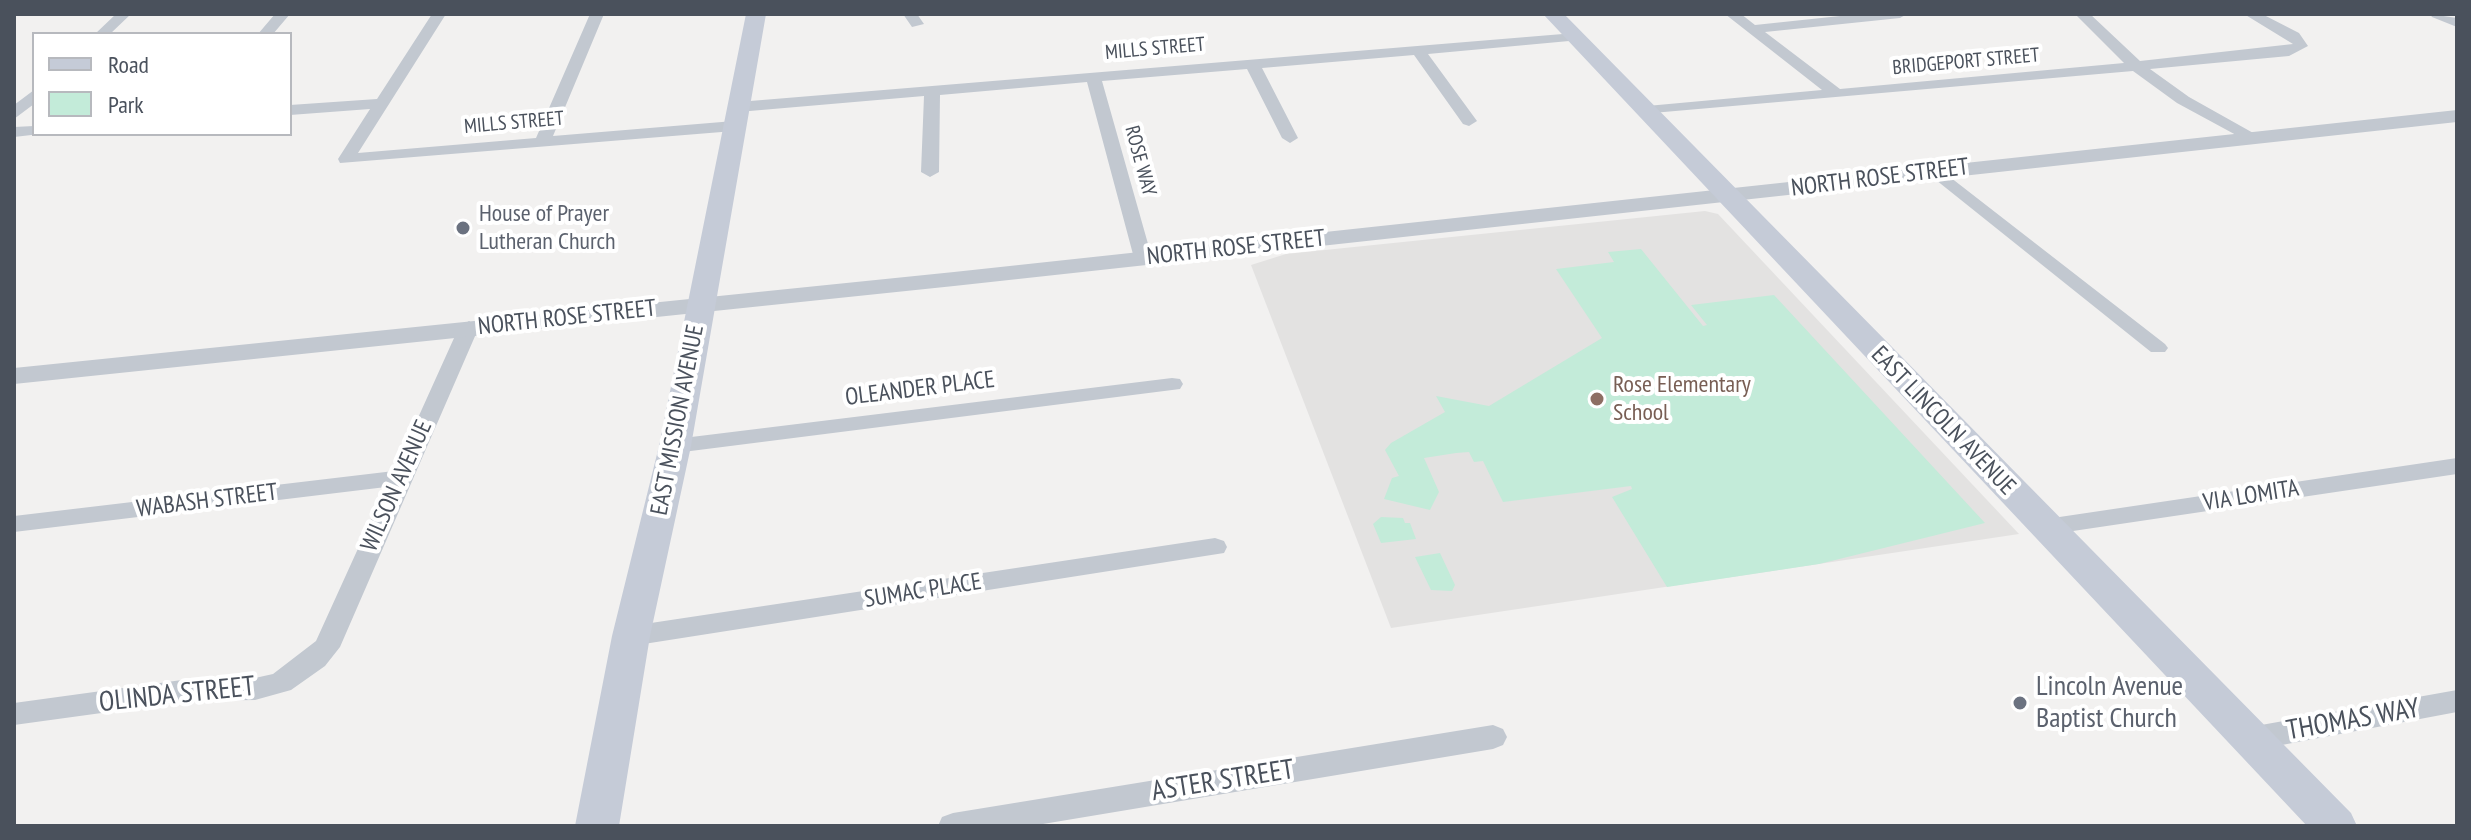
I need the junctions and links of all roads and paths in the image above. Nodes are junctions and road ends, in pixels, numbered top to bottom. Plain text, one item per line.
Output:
1 (124, 14) edge
2 (283, 14) edge
3 (439, 14) edge
4 (597, 14) edge
5 (756, 14) edge
6 (1553, 14) edge
7 (1732, 14) edge
8 (1900, 14) edge
9 (2082, 14) edge
10 (2251, 14) edge
11 (2437, 14) edge
12 (2457, 23) edge
13 (1753, 29) junction
14 (104, 32) edge
15 (267, 32) edge
16 (1575, 37) junction
17 (1417, 49) junction
18 (1252, 63) junction
19 (2136, 66) junction
20 (1093, 76) junction
21 (932, 91) junction
22 (1837, 94) junction
23 (32, 97) edge
24 (383, 103) junction
25 (292, 110) edge
26 (1647, 111) junction
27 (14, 114) edge
28 (736, 116) junction
29 (2457, 116) edge
30 (1469, 121) dead end
31 (2249, 137) junction
32 (1290, 138) dead end
33 (542, 143) junction
34 (930, 172) dead end
35 (1937, 172) junction
36 (1729, 196) junction
37 (1143, 258) junction
38 (700, 304) junction
39 (469, 327) junction
40 (2158, 348) dead end
41 (14, 376) edge
42 (1172, 384) dead end
43 (675, 446) junction
44 (2457, 466) edge
45 (400, 478) junction
46 (14, 524) edge
47 (2046, 527) junction
48 (1215, 547) dead end
49 (631, 636) junction
50 (327, 647) joint
51 (2457, 701) edge
52 (14, 714) edge
53 (1493, 737) dead end
54 (2250, 739) junction
55 (597, 826) edge
56 (953, 826) edge
57 (2335, 826) edge

1 - 14 street
2 - 15 street
3 - 24 street
4 - 33 street
5 - 28 main road, EAST MISSION AVENUE
6 - 16 main road, EAST LINCOLN AVENUE
7 - 13 street
8 - 13 street
9 - 19 street
10 - 19 street, BRIDGEPORT STREET
11 - 12 street
13 - 22 street
16 - 17 street, MILLS STREET
16 - 26 main road, EAST LINCOLN AVENUE
17 - 18 street, MILLS STREET
17 - 30 street
18 - 20 street, MILLS STREET
18 - 32 street
19 - 22 street, BRIDGEPORT STREET
19 - 31 street
20 - 21 street, MILLS STREET
20 - 37 street, ROSE WAY
21 - 28 street, MILLS STREET
21 - 34 street
22 - 26 street, BRIDGEPORT STREET
23 - 27 street
24 - 25 street
24 - 33 street, MILLS STREET
26 - 36 main road, EAST LINCOLN AVENUE
28 - 33 street, MILLS STREET
28 - 38 main road, EAST MISSION AVENUE
29 - 31 street, NORTH ROSE STREET
31 - 35 street, NORTH ROSE STREET
35 - 36 street, NORTH ROSE STREET
35 - 40 street
36 - 37 street, NORTH ROSE STREET
36 - 47 main road, EAST LINCOLN AVENUE
37 - 38 street, NORTH ROSE STREET
38 - 39 street, NORTH ROSE STREET
38 - 43 main road, EAST MISSION AVENUE
39 - 41 street, NORTH ROSE STREET
39 - 45 street, WILSON AVENUE
42 - 43 street, OLEANDER PLACE
43 - 49 main road, EAST MISSION AVENUE
44 - 47 street, VIA LOMITA
45 - 46 street, WABASH STREET
45 - 50 street, WILSON AVENUE
47 - 54 main road, EAST LINCOLN AVENUE
48 - 49 street, SUMAC PLACE
49 - 55 main road, EAST MISSION AVENUE
50 - 52 street, OLINDA STREET
51 - 54 street, THOMAS WAY
53 - 56 street, ASTER STREET
54 - 57 main road, EAST LINCOLN AVENUE

